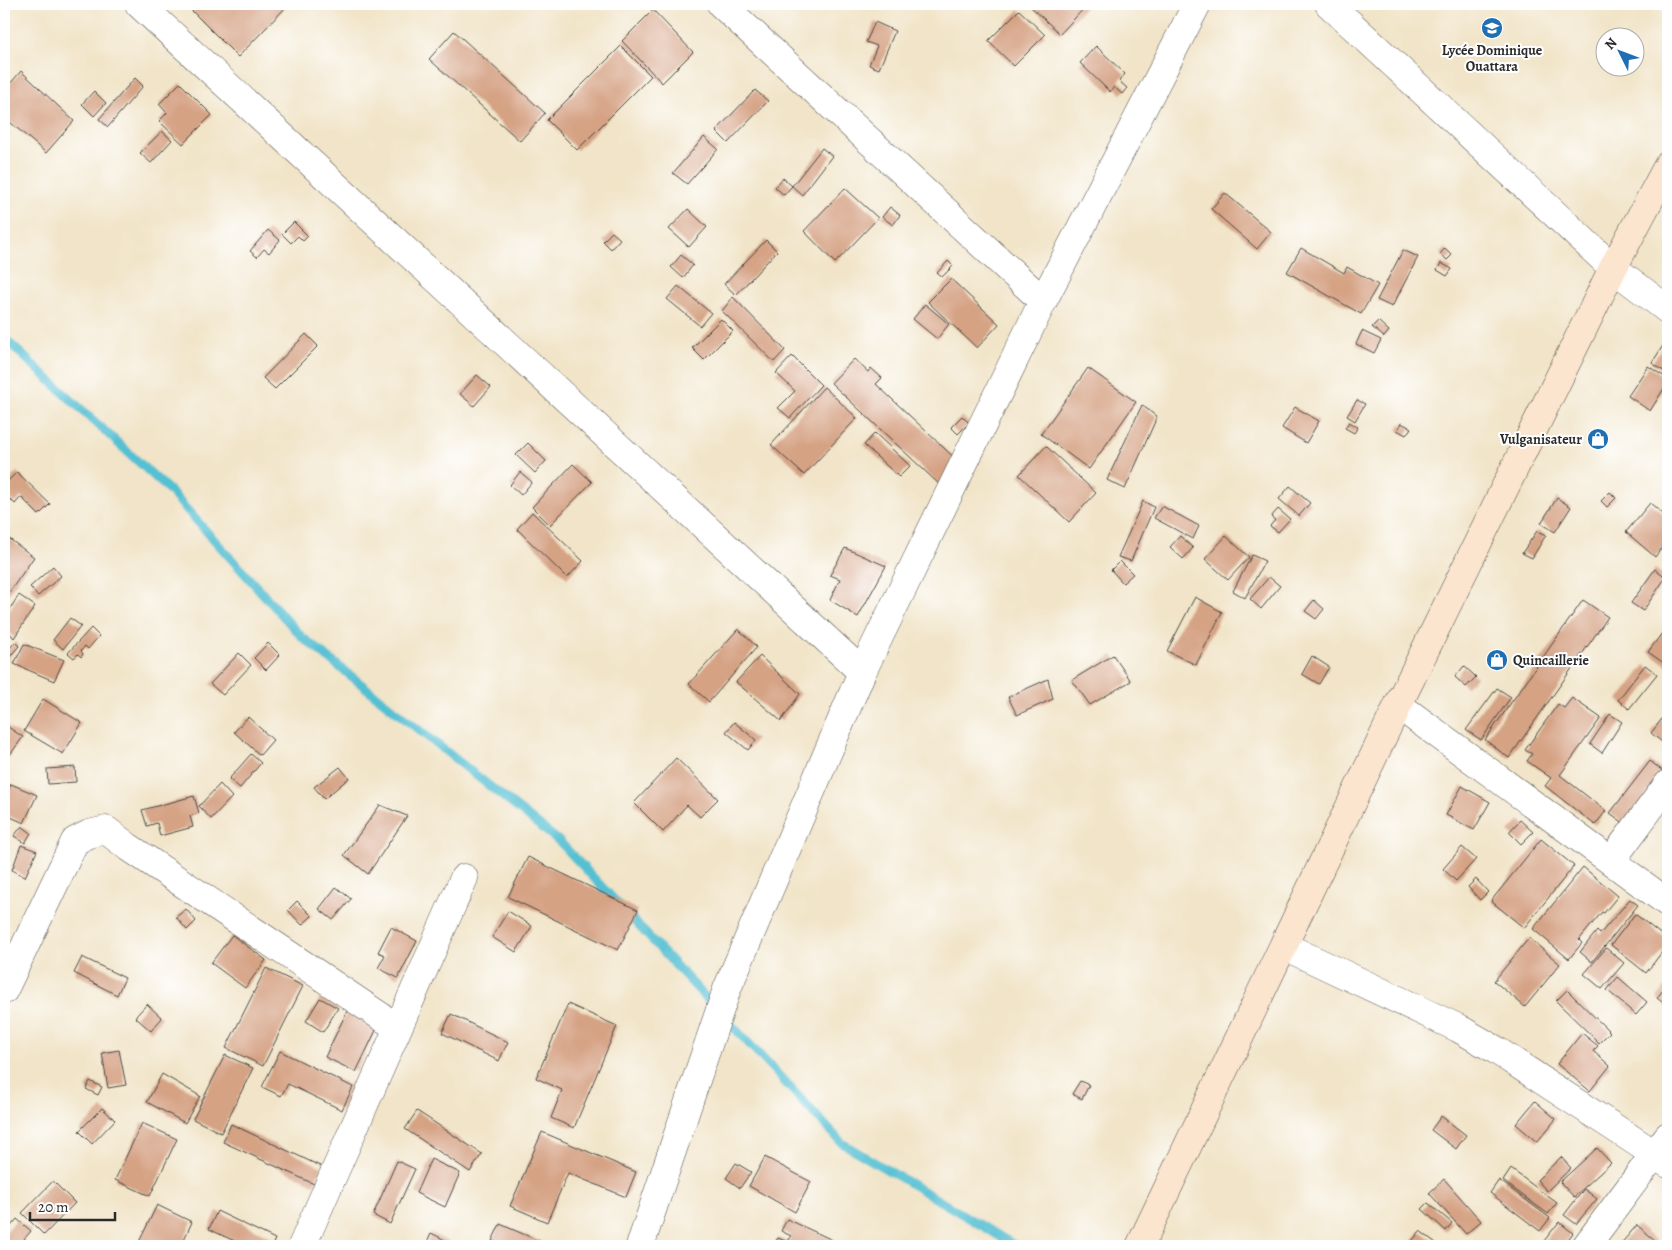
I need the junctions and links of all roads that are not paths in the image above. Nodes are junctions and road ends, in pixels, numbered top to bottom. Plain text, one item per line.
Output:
1 (139, 4) edge
2 (721, 4) edge
3 (1197, 4) edge
4 (1329, 4) edge
5 (1668, 165) edge
6 (1613, 268) junction
7 (1043, 301) junction
8 (1668, 310) edge
9 (862, 672) junction
10 (1398, 705) junction
11 (1668, 784) edge
12 (1611, 861) junction
13 (464, 878) dead end
14 (1668, 903) edge
15 (1284, 946) junction
16 (12, 951) edge
17 (4, 990) edge
18 (398, 1028) junction
19 (1664, 1152) edge
20 (312, 1241) edge
21 (640, 1246) edge
22 (1140, 1246) edge
23 (1586, 1246) edge

1 - 9 street
2 - 7 street
3 - 7 street
4 - 6 street
5 - 6 street
6 - 8 street
6 - 10 street
7 - 9 street
9 - 21 street
10 - 12 street
10 - 15 street
11 - 12 street
12 - 14 street
13 - 18 street
15 - 19 street
15 - 22 street
16 - 17 street
16 - 18 street
18 - 20 street
19 - 23 street

